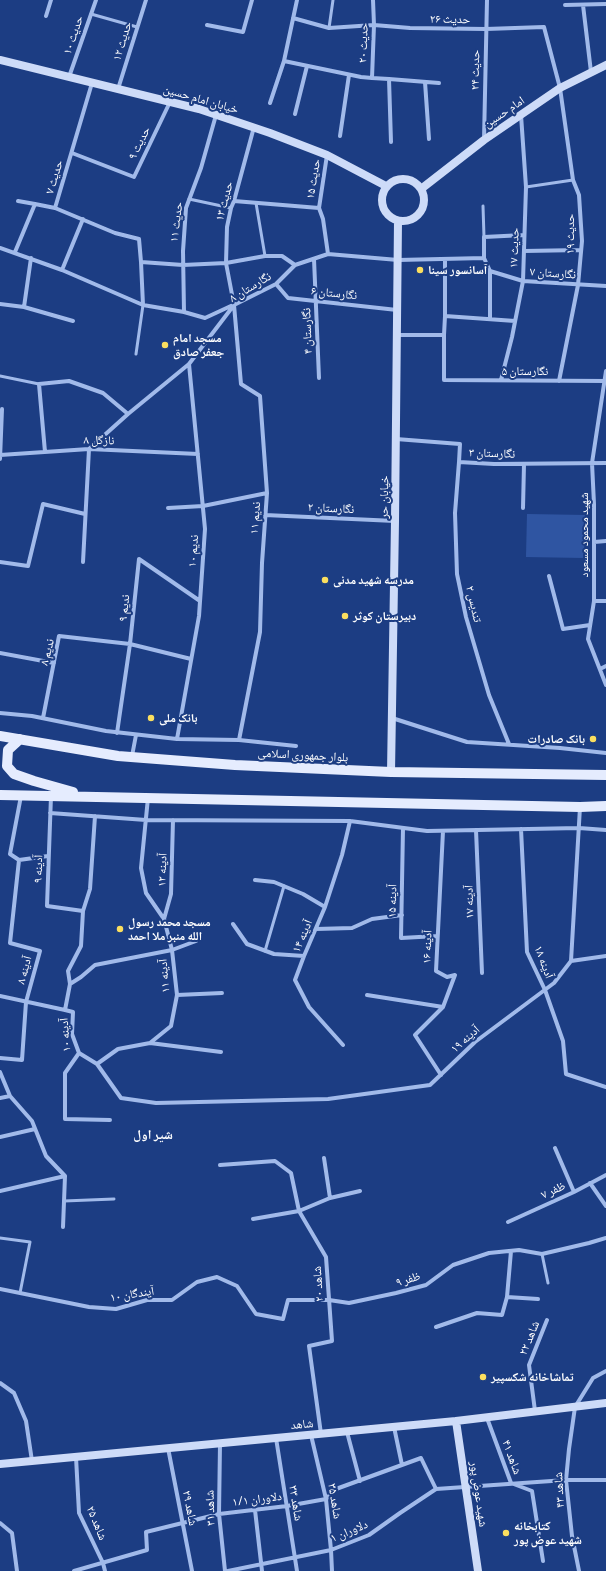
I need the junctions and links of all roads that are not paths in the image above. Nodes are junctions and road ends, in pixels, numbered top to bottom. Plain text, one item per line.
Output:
1 (51, 0) edge
2 (96, 0) edge
3 (146, 0) edge
4 (252, 0) edge
5 (297, 0) edge
6 (333, 0) edge
7 (373, 0) edge
8 (487, 0) edge
9 (606, 4) edge
10 (565, 5) dead end
11 (583, 5) junction
12 (91, 14) junction
13 (46, 16) dead end
14 (293, 18) junction
15 (207, 25) dead end
16 (374, 25) junction
17 (137, 27) junction
18 (329, 28) junction
19 (486, 29) junction
20 (0, 60) edge
21 (284, 61) junction
22 (606, 65) edge
23 (307, 66) junction
24 (592, 72) junction
25 (349, 75) junction
26 (69, 77) junction
27 (372, 78) junction
28 (389, 79) junction
29 (425, 82) junction
30 (92, 83) junction
31 (439, 83) dead end
32 (560, 88) junction
33 (118, 89) junction
34 (170, 102) junction
35 (270, 104) dead end
36 (295, 114) dead end
37 (216, 115) junction
38 (521, 115) junction
39 (254, 127) junction
40 (340, 136) dead end
41 (429, 139) dead end
42 (484, 140) junction
43 (391, 142) dead end
44 (72, 153) junction
45 (327, 155) junction
46 (572, 180) junction
47 (386, 186) junction
48 (526, 187) junction
49 (421, 189) junction
50 (189, 199) junction
51 (18, 201) dead end
52 (234, 201) junction
53 (256, 203) junction
54 (35, 204) junction
55 (483, 206) dead end
56 (55, 208) junction
57 (231, 208) junction
58 (319, 208) junction
59 (84, 220) junction
60 (398, 221) junction
61 (524, 235) junction
62 (484, 237) junction
63 (0, 248) edge
64 (581, 250) junction
65 (524, 251) junction
66 (15, 252) junction
67 (328, 254) junction
68 (265, 256) junction
69 (31, 258) junction
70 (484, 258) junction
71 (314, 259) junction
72 (445, 259) junction
73 (398, 260) junction
74 (141, 262) junction
75 (226, 263) junction
76 (183, 265) junction
77 (295, 266) junction
78 (62, 270) junction
79 (490, 271) junction
80 (523, 281) junction
81 (276, 284) junction
82 (578, 286) junction
83 (606, 286) edge
84 (316, 302) junction
85 (0, 304) edge
86 (143, 305) junction
87 (234, 305) junction
88 (24, 307) junction
89 (397, 310) junction
90 (184, 312) junction
91 (445, 316) junction
92 (490, 319) junction
93 (73, 321) dead end
94 (515, 321) junction
95 (397, 335) junction
96 (444, 335) junction
97 (136, 354) dead end
98 (189, 364) junction
99 (606, 372) edge
100 (0, 376) edge
101 (319, 378) dead end
102 (501, 380) junction
103 (559, 381) junction
104 (605, 381) edge
105 (39, 384) junction
106 (2, 409) dead end
107 (128, 414) junction
108 (396, 439) junction
109 (90, 449) junction
110 (45, 452) junction
111 (198, 454) junction
112 (0, 456) edge
113 (459, 462) junction
114 (592, 463) junction
115 (606, 463) edge
116 (524, 464) junction
117 (267, 493) junction
118 (203, 506) junction
119 (168, 508) dead end
120 (523, 508) dead end
121 (85, 514) junction
122 (265, 515) junction
123 (395, 521) junction
124 (606, 541) edge
125 (594, 542) junction
126 (0, 562) edge
127 (83, 562) dead end
128 (549, 576) dead end
129 (200, 601) junction
130 (594, 601) junction
131 (606, 601) edge
132 (590, 625) junction
133 (130, 644) junction
134 (0, 653) edge
135 (191, 659) junction
136 (54, 663) junction
137 (606, 666) edge
138 (600, 670) junction
139 (606, 685) edge
140 (0, 714) edge
141 (43, 718) junction
142 (392, 718) junction
143 (117, 732) junction
144 (136, 735) junction
145 (0, 736) edge
146 (20, 739) junction
147 (177, 739) junction
148 (239, 740) junction
149 (509, 744) junction
150 (296, 746) dead end
151 (606, 753) edge
152 (131, 757) junction
153 (391, 772) junction
154 (606, 774) edge
155 (0, 795) edge
156 (21, 795) junction
157 (51, 796) junction
158 (88, 796) junction
159 (148, 798) junction
160 (606, 806) edge
161 (580, 807) junction
162 (50, 813) junction
163 (95, 816) junction
164 (146, 820) junction
165 (173, 820) junction
166 (350, 821) junction
167 (403, 828) junction
168 (579, 828) junction
169 (521, 829) junction
170 (476, 830) junction
171 (606, 830) edge
172 (443, 831) junction
173 (48, 856) junction
174 (19, 860) junction
175 (255, 880) dead end
176 (284, 886) junction
177 (325, 907) junction
178 (83, 911) junction
179 (402, 915) junction
180 (164, 919) junction
181 (232, 924) dead end
182 (316, 928) junction
183 (437, 936) junction
184 (196, 941) dead end
185 (172, 950) junction
186 (264, 951) junction
187 (304, 956) junction
188 (606, 956) edge
189 (571, 961) junction
190 (482, 973) dead end
191 (70, 984) junction
192 (545, 990) junction
193 (222, 993) dead end
194 (367, 995) dead end
195 (0, 996) edge
196 (177, 996) junction
197 (26, 1002) junction
198 (443, 1007) junction
199 (65, 1010) junction
200 (150, 1043) junction
201 (343, 1045) dead end
202 (221, 1052) dead end
203 (79, 1053) junction
204 (0, 1058) edge
205 (97, 1064) junction
206 (0, 1072) edge
207 (441, 1075) junction
208 (606, 1087) edge
209 (10, 1096) junction
210 (0, 1098) edge
211 (110, 1120) dead end
212 (36, 1129) junction
213 (0, 1137) edge
214 (555, 1148) dead end
215 (324, 1158) dead end
216 (220, 1165) dead end
217 (606, 1175) edge
218 (65, 1176) junction
219 (590, 1183) junction
220 (360, 1190) dead end
221 (0, 1191) edge
222 (574, 1192) junction
223 (330, 1198) junction
224 (114, 1199) dead end
225 (64, 1201) junction
226 (606, 1206) edge
227 (299, 1211) junction
228 (253, 1219) dead end
229 (508, 1222) dead end
230 (63, 1227) dead end
231 (0, 1238) edge
232 (606, 1238) edge
233 (510, 1251) junction
234 (542, 1254) junction
235 (548, 1283) dead end
236 (237, 1286) joint
237 (0, 1290) edge
238 (20, 1293) junction
239 (507, 1297) junction
240 (538, 1299) dead end
241 (329, 1300) junction
242 (547, 1320) dead end
243 (436, 1327) dead end
244 (606, 1371) edge
245 (0, 1383) edge
246 (606, 1403) edge
247 (575, 1407) junction
248 (535, 1412) junction
249 (487, 1418) junction
250 (456, 1421) junction
251 (394, 1427) junction
252 (347, 1432) junction
253 (321, 1434) junction
254 (311, 1435) junction
255 (276, 1438) junction
256 (220, 1444) junction
257 (168, 1448) junction
258 (76, 1457) junction
259 (32, 1461) junction
260 (0, 1464) edge
261 (402, 1465) junction
262 (566, 1480) junction
263 (606, 1480) edge
264 (360, 1481) junction
265 (511, 1483) junction
266 (466, 1487) junction
267 (436, 1489) junction
268 (326, 1499) junction
269 (287, 1506) junction
270 (255, 1510) junction
271 (219, 1514) junction
272 (182, 1523) junction
273 (0, 1524) edge
274 (332, 1550) junction
275 (295, 1557) junction
276 (543, 1561) dead end
277 (103, 1563) junction
278 (261, 1564) junction
279 (17, 1571) edge
280 (74, 1571) edge
281 (106, 1571) edge
282 (192, 1571) edge
283 (225, 1571) edge
284 (228, 1571) edge
285 (262, 1571) edge
286 (297, 1571) edge
287 (332, 1571) edge
288 (478, 1571) edge
289 (579, 1571) edge

1 - 13 street
2 - 12 street, حدیث ۱۰
3 - 17 street, حدیث ۱۲
4 - 15 street
5 - 14 street
6 - 18 lane
7 - 16 street, حدیث ۲۰
8 - 19 street, حدیث ۲۴
9 - 11 street
10 - 11 street
11 - 24 street
12 - 17 lane
12 - 26 street, حدیث ۱۰
14 - 18 street, حدیث ۲۶
14 - 21 street
16 - 18 street, حدیث ۲۶
16 - 19 street, حدیث ۲۶
16 - 27 street, حدیث ۲۰
17 - 33 street, حدیث ۱۲
19 - 32 street, حدیث ۲۶
19 - 42 street, حدیث ۲۴
20 - 26 main road, خیابان امام حسین
21 - 23 street
21 - 35 street
22 - 24 main road, امام حسین
23 - 25 street
23 - 36 street
24 - 32 main road, امام حسین
25 - 27 street
25 - 40 street
26 - 30 main road, خیابان امام حسین
27 - 28 street, حدیث ۲۰
28 - 29 street, حدیث ۲۰
28 - 43 street
29 - 31 street, حدیث ۲۰
29 - 41 street
30 - 33 main road, خیابان امام حسین
30 - 44 street, حدیث ۷
32 - 38 main road, امام حسین
32 - 46 street, حدیث ۱۹
33 - 34 main road, خیابان امام حسین
34 - 37 main road, خیابان امام حسین
34 - 44 street, حدیث ۹
37 - 39 main road, خیابان امام حسین
37 - 50 street, حدیث ۱۱
38 - 42 main road, امام حسین
38 - 48 street, حدیث ۱۷
39 - 45 main road, خیابان امام حسین
39 - 52 street, حدیث ۱۳
42 - 49 main road, امام حسین
44 - 56 street, حدیث ۷
45 - 47 main road, خیابان امام حسین
45 - 58 street, حدیث ۱۵
46 - 48 lane
46 - 64 street, حدیث ۱۹
47 - 49 main road
47 - 60 main road
48 - 61 street, حدیث ۱۷
49 - 60 main road
50 - 57 lane
50 - 76 street, حدیث ۱۱
51 - 54 street
52 - 53 street
52 - 57 street, حدیث ۱۳
53 - 58 street
53 - 68 lane
54 - 56 street, حدیث ۷
54 - 66 street, حدیث ۷
55 - 62 lane
56 - 59 street
57 - 75 street, حدیث ۱۳
58 - 67 street, حدیث ۱۵
59 - 74 street
59 - 78 street
60 - 73 main road, خیابان حر
61 - 62 street
61 - 65 street, حدیث ۱۷
62 - 70 street
63 - 66 street
64 - 65 street, نگارستان ۷
64 - 82 street, حدیث ۱۹
65 - 80 street, حدیث ۱۷
66 - 69 street
67 - 71 street, نگارستان ۸
67 - 73 street, نگارستان ۸
68 - 75 street
68 - 77 street
69 - 78 street
69 - 88 street
70 - 72 street
70 - 79 street
71 - 77 street, نگارستان ۸
71 - 84 street, نگارستان ۴
72 - 73 street
72 - 91 street
73 - 89 main road, خیابان حر
74 - 76 street
74 - 86 street
75 - 76 street
75 - 87 street, حدیث ۱۳
76 - 90 street, حدیث ۱۱
77 - 81 street, نگارستان ۸
78 - 86 street
79 - 80 street, نگارستان ۷
79 - 92 street
80 - 82 street, نگارستان ۷
80 - 94 street, حدیث ۱۷
81 - 84 street, نگارستان ۶
81 - 87 street, نگارستان ۸
82 - 83 street, نگارستان ۷
82 - 103 street, حدیث ۱۹
84 - 89 street, نگارستان ۶
84 - 101 street, نگارستان ۴
85 - 88 street
86 - 90 street
86 - 97 lane
87 - 90 street
87 - 98 street, نگارستان ۸
87 - 117 street, ندیم ۱۱
88 - 93 street
89 - 95 main road, خیابان حر
91 - 92 street
91 - 96 street
92 - 94 street
94 - 102 street, حدیث ۱۷
95 - 96 street
95 - 108 main road, خیابان حر
96 - 102 street, نگارستان ۵
98 - 107 street, نگارستان ۸
98 - 111 street, ندیم ۱۰
99 - 104 street, شهید محمود مسعود
100 - 105 lane
102 - 103 street, نگارستان ۵
103 - 104 street, نگارستان ۵
104 - 114 street, شهید محمود مسعود
105 - 107 street
105 - 110 street
106 - 112 street
107 - 109 street, نگارستان ۸
108 - 113 street, نگارستان ۳
108 - 123 main road, خیابان حر
109 - 110 street, نازگل ۸
109 - 111 street, نازگل ۸
109 - 121 street
110 - 112 street, نازگل ۸
111 - 118 street, ندیم ۱۰
113 - 116 street, نگارستان ۳
113 - 149 street, تندیس ۲
114 - 115 street, نگارستان ۳
114 - 116 street, نگارستان ۳
114 - 125 street, شهید محمود مسعود
116 - 120 street
117 - 118 street
117 - 122 street, ندیم ۱۱
118 - 119 street
118 - 129 street, ندیم ۱۰
121 - 126 street
121 - 127 street
122 - 123 street, نگارستان ۲
122 - 148 street, ندیم ۱۱
123 - 142 main road, خیابان حر
124 - 125 street
125 - 130 street, شهید محمود مسعود
128 - 132 street
129 - 133 street, ندیم ۹
129 - 135 street, ندیم ۱۰
130 - 131 street
130 - 132 street, شهید محمود مسعود
132 - 138 street, شهید محمود مسعود
133 - 135 street
133 - 136 street, ندیم ۸
133 - 143 street, ندیم ۹
134 - 136 street
135 - 147 street, ندیم ۱۰
136 - 141 street, ندیم ۸
137 - 138 street
138 - 139 street, شهید محمود مسعود
140 - 141 street
141 - 143 street
142 - 149 street
142 - 153 main road, خیابان حر
143 - 144 street
144 - 147 street
144 - 152 street
145 - 146 main road, بلوار جمهوری اسلامی
146 - 152 main road, بلوار جمهوری اسلامی
146 - 158 main road
147 - 148 street
148 - 150 street
149 - 151 street
152 - 153 main road, بلوار جمهوری اسلامی
153 - 154 main road, بلوار جمهوری اسلامی
155 - 156 main road
156 - 157 main road
156 - 174 street
157 - 158 main road
157 - 162 street, آدینه ۹
158 - 159 main road
159 - 161 main road
159 - 164 street, آدینه ۱۱
160 - 161 main road
161 - 168 street
162 - 163 street
162 - 173 street, آدینه ۹
163 - 164 street
163 - 178 street, آدینه ۱۰
164 - 165 street
164 - 180 street, آدینه ۱۱
165 - 166 street
165 - 180 street, آدینه ۱۲
166 - 167 street
166 - 177 street, آدینه ۱۴
167 - 172 street
167 - 179 street, آدینه ۱۵
168 - 169 street
168 - 171 street
168 - 189 street
169 - 170 street
169 - 192 street, آدینه ۱۸
170 - 172 street
170 - 190 street, آدینه ۱۷
172 - 183 street, آدینه ۱۶
173 - 174 street
173 - 178 street, آدینه ۹
174 - 197 street, آدینه ۸
175 - 176 street
176 - 177 street
176 - 186 lane
177 - 182 street, آدینه ۱۴
178 - 191 street, آدینه ۱۰
179 - 182 street
179 - 183 street, آدینه ۱۵
180 - 185 street, آدینه ۱۱
181 - 186 street
182 - 187 street, آدینه ۱۴
183 - 198 street, آدینه ۱۶
184 - 185 street
185 - 191 street
185 - 196 street, آدینه ۱۱
186 - 187 street
187 - 201 street, آدینه ۱۴
188 - 189 street
189 - 192 street, آدینه ۱۹
191 - 199 street, آدینه ۱۰
192 - 207 street, آدینه ۱۹
192 - 208 street, آدینه ۱۸
193 - 196 street
194 - 198 street
195 - 197 street
196 - 200 street, آدینه ۱۱
197 - 199 street
197 - 204 street, آدینه ۸
198 - 207 street, آدینه ۱۶
199 - 203 street, آدینه ۱۰
200 - 202 street
200 - 205 street, آدینه ۱۱
203 - 205 street
203 - 211 street, آدینه ۱۰
205 - 207 street, آدینه ۱۹
206 - 209 street
209 - 210 street
209 - 212 street
212 - 213 street
212 - 218 street
214 - 222 street
215 - 223 street
216 - 227 street, شاهد ۲۰
217 - 219 street, ظفر ۷
218 - 221 street
218 - 225 street
219 - 222 street, ظفر ۷
219 - 226 street
220 - 223 street
222 - 229 street, ظفر ۷
223 - 227 street
224 - 225 lane
225 - 230 street
227 - 228 street
227 - 241 street, شاهد ۲۰
231 - 238 lane
232 - 234 street, ظفر ۹
233 - 234 street, ظفر ۹
233 - 239 street
233 - 241 street, ظفر ۹
234 - 235 lane
236 - 238 street, آیندگان ۱۰
236 - 241 street, ظفر ۹
237 - 238 street, آیندگان ۱۰
239 - 240 street
239 - 243 street
241 - 253 street, شاهد ۲۰
242 - 248 street, شاهد ۲۲
244 - 247 street
245 - 259 street
246 - 247 main road, شاهد
247 - 248 main road, شاهد
247 - 262 street, شاهد ۴۳
248 - 249 main road, شاهد
249 - 250 main road, شاهد
249 - 265 street, شاهد ۴۱
250 - 251 main road, شاهد
250 - 266 main road, شهید عوض پور
251 - 252 main road, شاهد
251 - 261 street
252 - 253 main road, شاهد
252 - 264 street
253 - 254 main road, شاهد
254 - 255 main road, شاهد
254 - 268 street, شاهد ۳۵
255 - 256 main road, شاهد
255 - 269 street, شاهد ۳۳
256 - 257 main road, شاهد
256 - 271 street, شاهد ۳۱
257 - 258 main road, شاهد
257 - 272 street, شاهد ۲۹
258 - 259 main road, شاهد
258 - 277 street, شاهد ۲۵
259 - 260 main road, شاهد
261 - 264 street, دلاوران ۱/۱
261 - 267 street, دلاوران ۱/۱
262 - 263 street, دلاوران ۱
262 - 265 street, دلاوران ۱
262 - 289 street, شاهد ۴۳
264 - 268 street, دلاوران ۱/۱
265 - 266 street, دلاوران ۱
265 - 276 street, شاهد ۴۱
266 - 267 street, دلاوران ۱
266 - 288 main road, شهید عوض پور
267 - 274 street, دلاوران ۱
268 - 269 street, دلاوران ۱/۱
268 - 274 street, شاهد ۳۵
269 - 270 street, دلاوران ۱/۱
269 - 275 street, شاهد ۳۳
270 - 271 street, دلاوران ۱/۱
270 - 278 street
271 - 272 street, دلاوران ۱/۱
271 - 283 street, شاهد ۳۱
272 - 277 street, دلاوران ۱/۱
272 - 282 street, شاهد ۲۹
273 - 279 street
274 - 275 street, دلاوران ۱
274 - 287 street, شاهد ۳۵
275 - 278 street, دلاوران ۱
275 - 286 street, شاهد ۳۳
277 - 280 street, دلاوران ۱/۱
277 - 281 street, شاهد ۲۵
278 - 284 street, دلاوران ۱
278 - 285 street

